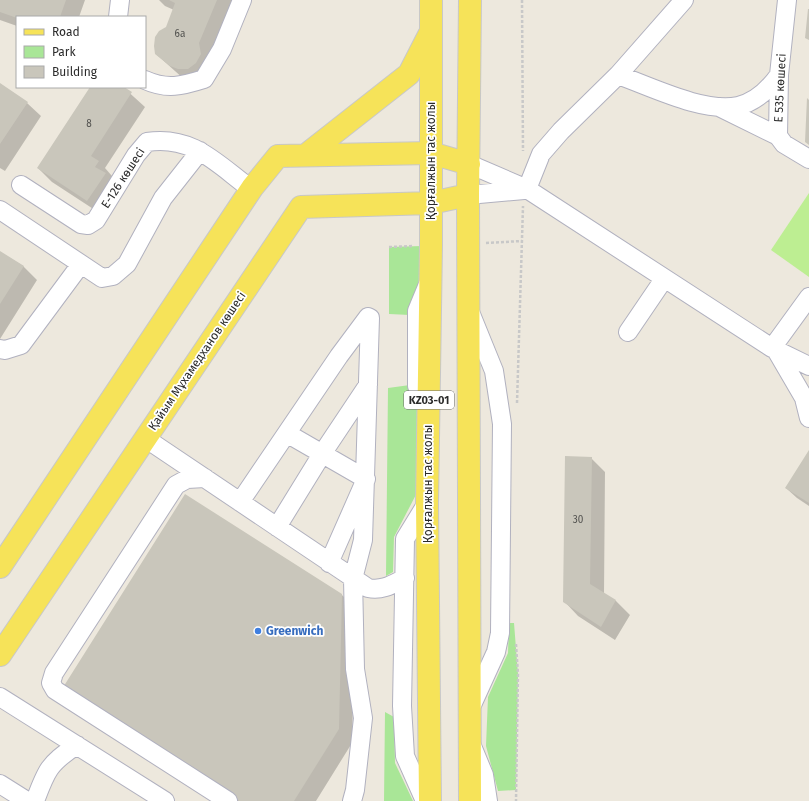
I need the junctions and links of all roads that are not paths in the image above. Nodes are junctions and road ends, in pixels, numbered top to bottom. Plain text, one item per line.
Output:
1 (120, 0) edge
2 (242, 0) edge
3 (431, 0) edge
4 (470, 0) edge
5 (684, 0) edge
6 (787, 0) edge
7 (118, 16) edge
8 (431, 31) junction
9 (618, 75) junction
10 (779, 75) junction
11 (146, 80) edge
12 (718, 107) junction
13 (778, 136) junction
14 (200, 151) junction
15 (431, 153) junction
16 (306, 155) junction
17 (809, 159) edge
18 (468, 164) junction
19 (21, 185) dead end
20 (251, 190) junction
21 (525, 190) junction
22 (468, 195) junction
23 (431, 203) junction
24 (0, 210) edge
25 (82, 264) junction
26 (664, 279) junction
27 (809, 297) edge
28 (468, 307) junction
29 (628, 332) dead end
30 (0, 349) edge
31 (774, 349) junction
32 (809, 366) edge
33 (368, 385) junction
34 (809, 418) edge
35 (288, 434) junction
36 (145, 438) junction
37 (322, 454) junction
38 (205, 478) junction
39 (366, 479) junction
40 (240, 502) junction
41 (428, 503) junction
42 (277, 527) junction
43 (329, 563) junction
44 (0, 567) edge
45 (405, 578) junction
46 (353, 579) junction
47 (0, 655) edge
48 (0, 697) edge
49 (470, 710) junction
50 (469, 738) junction
51 (77, 745) junction
52 (0, 784) edge
53 (27, 801) edge
54 (35, 801) edge
55 (166, 801) edge
56 (228, 801) edge
57 (352, 801) edge
58 (425, 801) edge
59 (430, 801) edge
60 (470, 801) edge
61 (488, 801) edge

1 - 7 street
2 - 11 street
3 - 8 main road, Қорғалжын тас жолы / KZ03-01
4 - 18 main road, KZ03-01
5 - 9 street
6 - 10 street, Е 535 көшесі
8 - 15 main road, Қорғалжын тас жолы / KZ03-01
8 - 16 main road
9 - 12 street
9 - 21 street
10 - 12 street
10 - 13 street, Е 535 көшесі
12 - 13 street
13 - 17 street, Е 535 көшесі
14 - 19 street, Е-126 көшесі
14 - 20 street, Е-126 көшесі
14 - 25 street
15 - 16 main road
15 - 18 main road
15 - 23 main road, Қорғалжын тас жолы / KZ03-01
16 - 20 main road
18 - 21 street
18 - 22 main road, KZ03-01
20 - 44 main road
21 - 22 street
21 - 26 street
22 - 23 main road, Қайым Мұхамедханов көшесі
22 - 28 main road, KZ03-01
23 - 36 main road, Қайым Мұхамедханов көшесі
23 - 41 main road, Қорғалжын тас жолы / KZ03-01
24 - 25 street
25 - 30 street
26 - 29 street
26 - 31 street
27 - 31 street
28 - 49 main road, KZ03-01
28 - 49 street
31 - 32 street
31 - 34 street
33 - 35 street
33 - 37 street
33 - 39 street
35 - 37 street
35 - 40 street
36 - 38 street
36 - 47 main road, Қайым Мұхамедханов көшесі
37 - 39 street
37 - 42 street
38 - 40 street
38 - 56 street
39 - 43 street
39 - 46 street
40 - 42 street
41 - 45 street
41 - 59 main road, Қорғалжын тас жолы / KZ03-01
42 - 43 street
43 - 46 street
45 - 46 street
45 - 58 street
46 - 57 street
48 - 51 street
49 - 50 main road, KZ03-01
50 - 60 main road, KZ03-01
50 - 61 street
51 - 54 street
51 - 55 street
52 - 53 street

